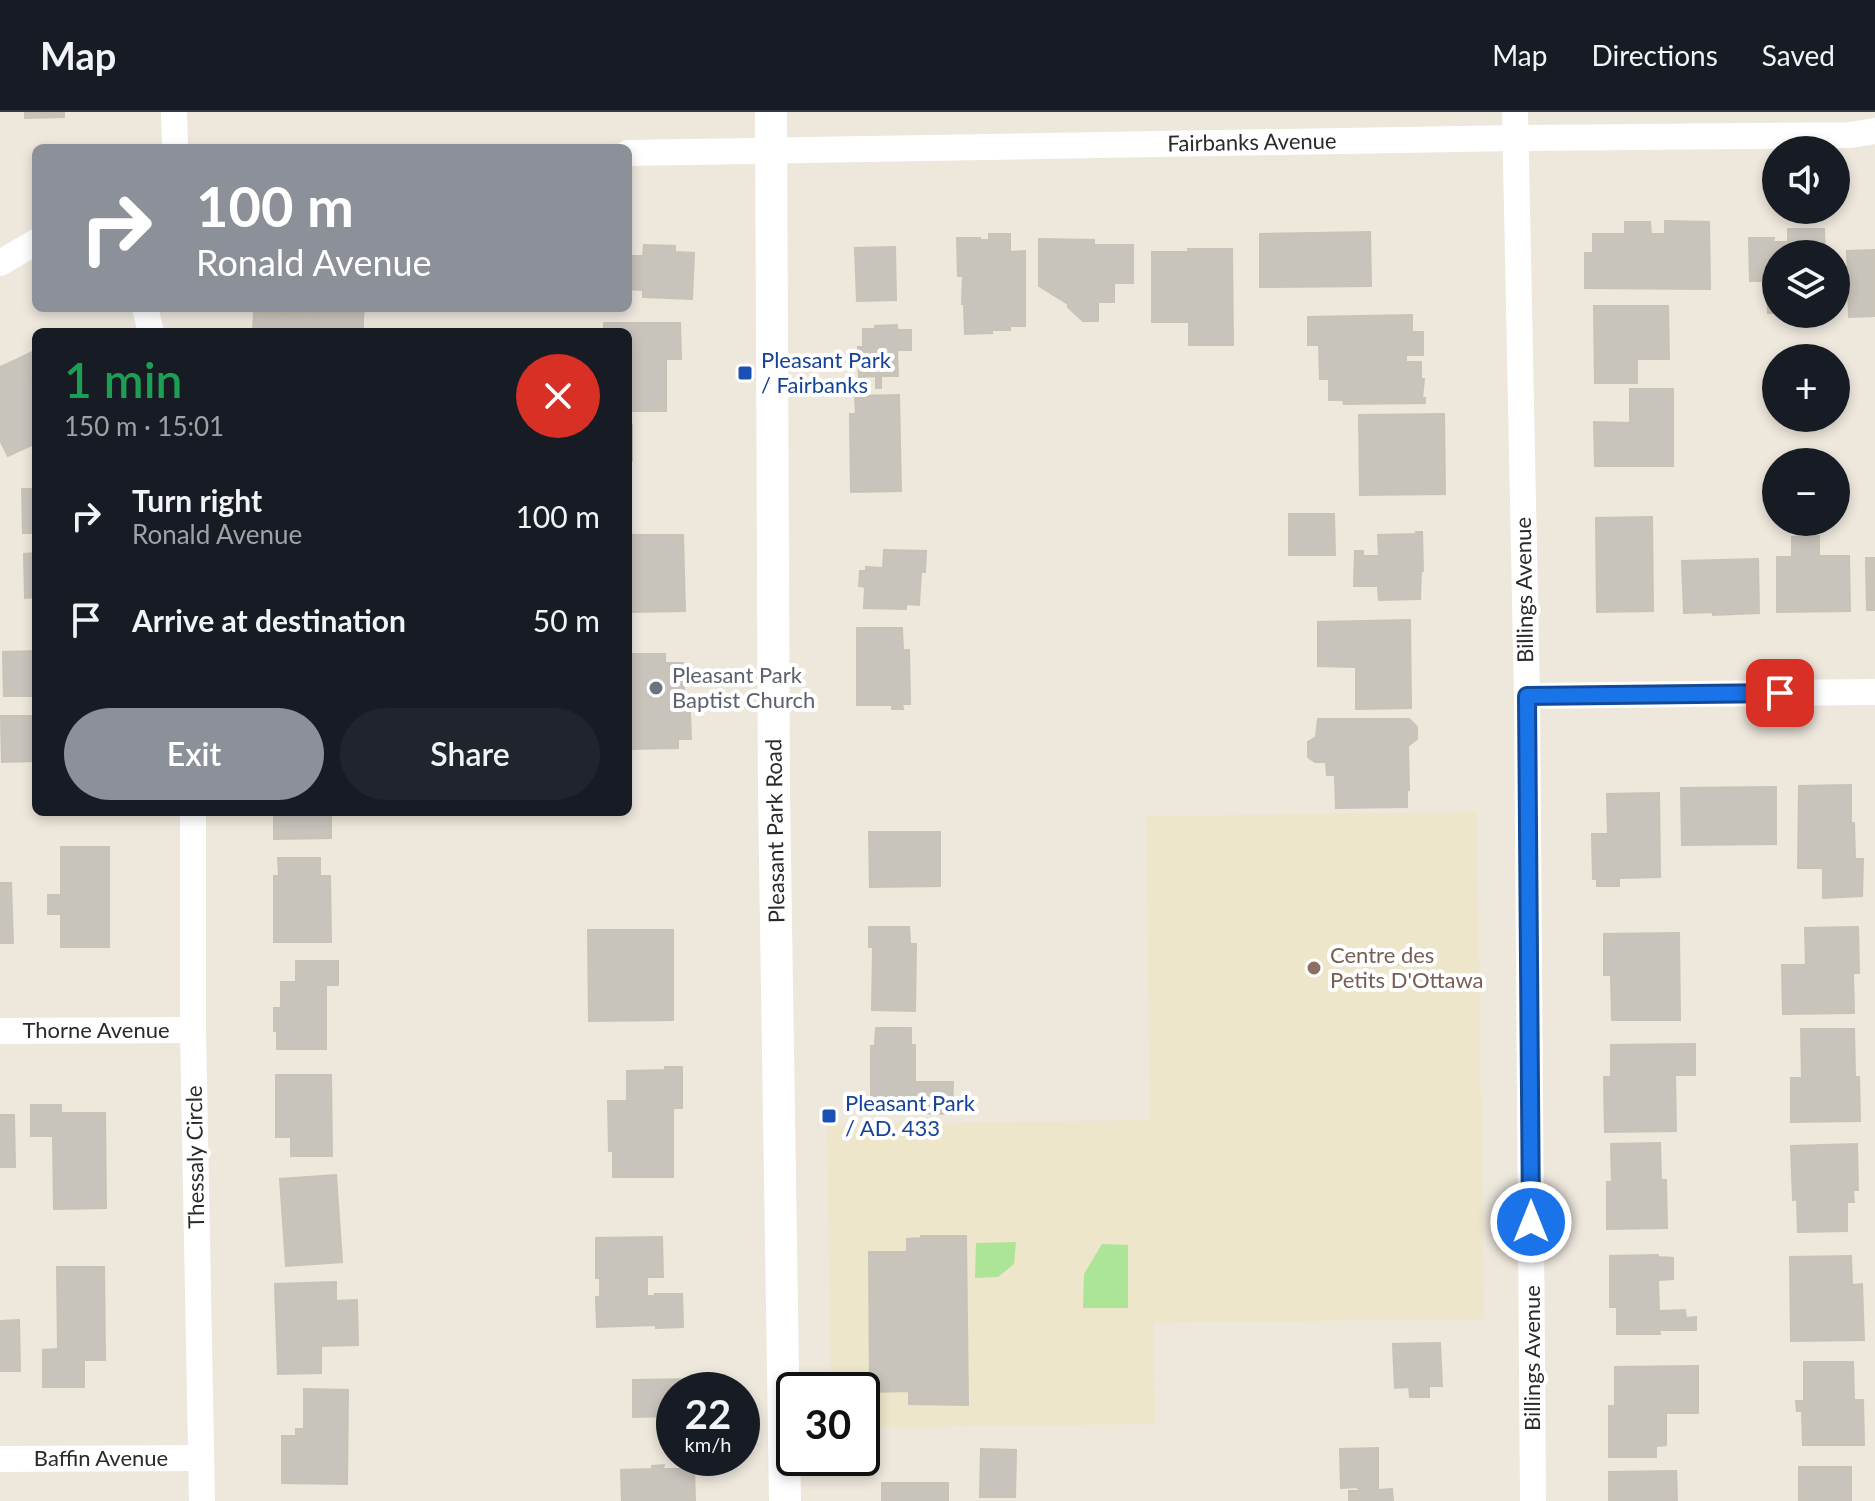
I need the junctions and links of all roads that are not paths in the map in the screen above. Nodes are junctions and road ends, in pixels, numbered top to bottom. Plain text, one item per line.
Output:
1 (174, 112) edge
2 (771, 112) edge
3 (1515, 125) edge
4 (1875, 131) edge
5 (175, 144) edge
6 (771, 150) junction
7 (632, 153) edge
8 (32, 244) edge
9 (0, 263) edge
10 (1875, 692) edge
11 (1527, 696) junction
12 (193, 816) edge
13 (193, 1030) junction
14 (0, 1031) edge
15 (201, 1458) junction
16 (0, 1459) edge
17 (202, 1501) edge
18 (785, 1501) edge
19 (1533, 1501) edge

1 - 5 street
2 - 6 street, Pleasant Park Road
3 - 4 street, Fairbanks Avenue
3 - 6 street, Fairbanks Avenue
3 - 11 street, Billings Avenue
6 - 7 street, Fairbanks Avenue
6 - 18 street, Pleasant Park Road
8 - 9 street
10 - 11 street
11 - 19 street, Billings Avenue
12 - 13 street, Thessaly Circle
13 - 14 street, Thorne Avenue
13 - 15 street, Thessaly Circle
15 - 16 street, Baffin Avenue
15 - 17 street, Thessaly Circle

